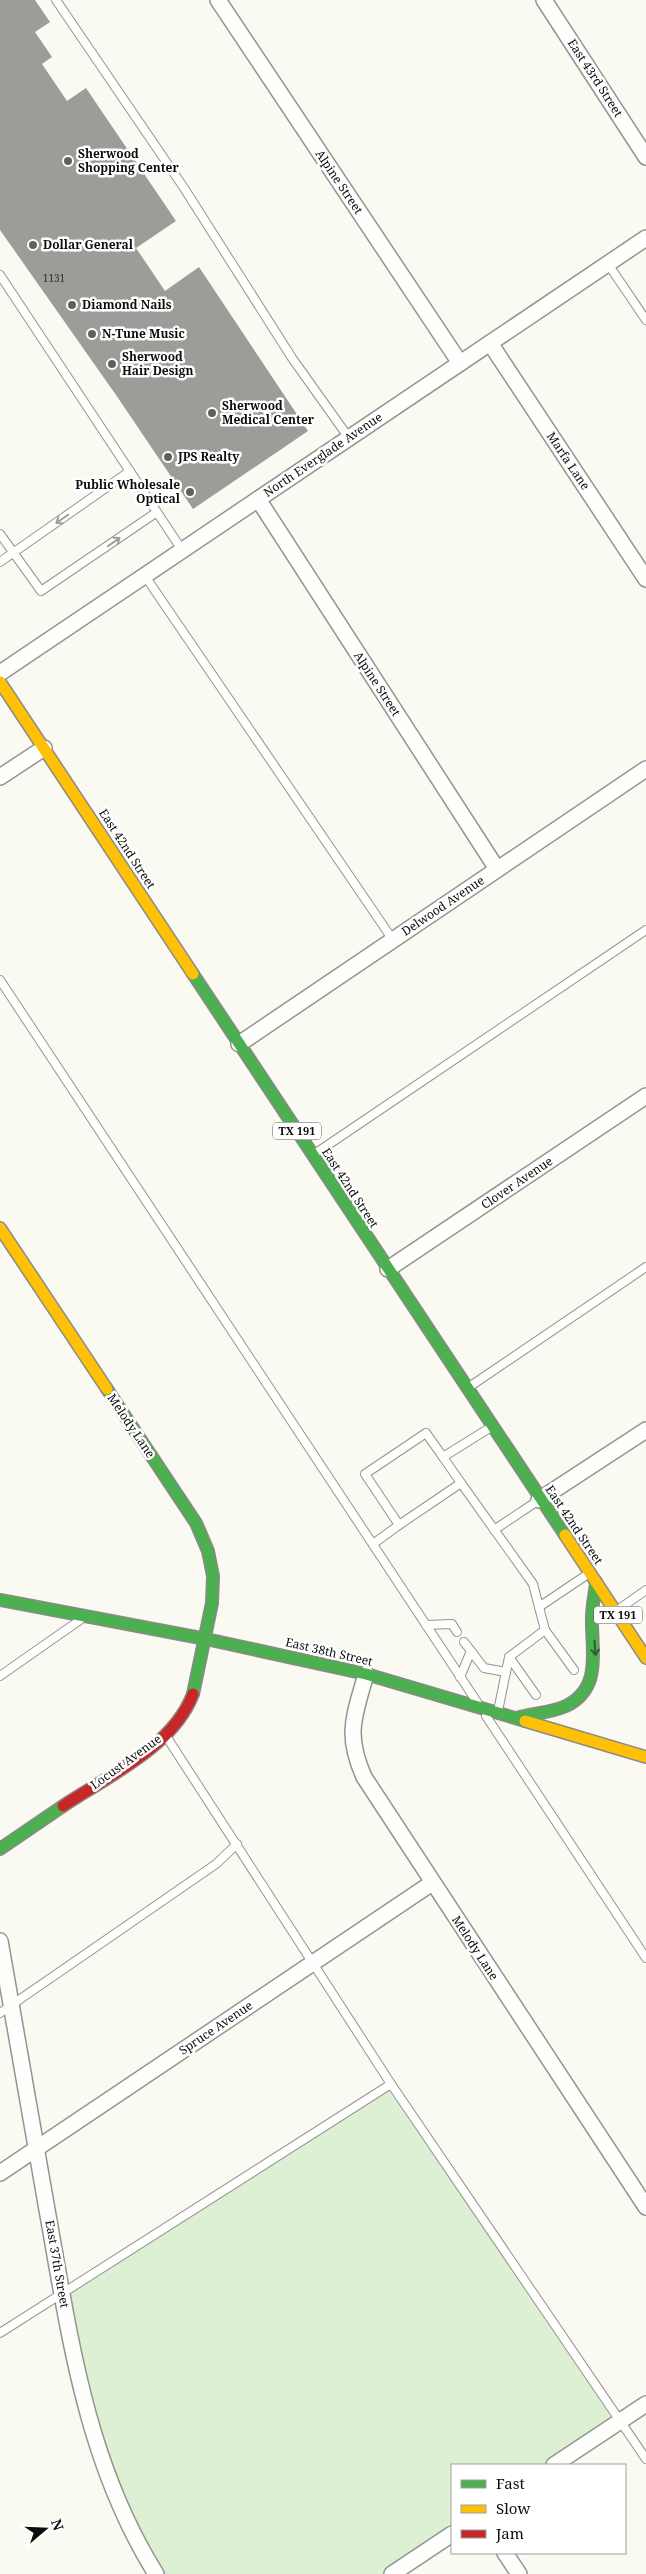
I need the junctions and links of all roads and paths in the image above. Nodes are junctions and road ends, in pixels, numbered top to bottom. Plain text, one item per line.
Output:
1 (56, 0) edge
2 (218, 0) edge
3 (544, 0) edge
4 (646, 157) edge
5 (646, 238) edge
6 (608, 264) junction
7 (0, 274) edge
8 (646, 320) edge
9 (490, 343) junction
10 (460, 363) junction
11 (349, 438) junction
12 (130, 471) junction
13 (258, 499) junction
14 (157, 512) junction
15 (0, 534) edge
16 (182, 550) junction
17 (12, 553) junction
18 (0, 562) edge
19 (145, 576) junction
20 (646, 579) edge
21 (0, 673) edge
22 (0, 682) edge
23 (44, 748) junction
24 (646, 769) edge
25 (0, 777) edge
26 (497, 870) junction
27 (646, 930) edge
28 (393, 940) junction
29 (0, 980) edge
30 (239, 1044) junction
31 (646, 1096) edge
32 (312, 1155) junction
33 (0, 1228) edge
34 (646, 1267) edge
35 (388, 1269) junction
36 (466, 1388) junction
37 (492, 1426) junction
38 (646, 1430) edge
39 (443, 1457) junction
40 (461, 1483) junction
41 (539, 1500) junction
42 (400, 1525) junction
43 (494, 1530) junction
44 (373, 1544) junction
45 (593, 1578) junction
46 (646, 1590) edge
47 (0, 1600) edge
48 (539, 1607) junction
49 (615, 1611) junction
50 (85, 1616) junction
51 (426, 1625) junction
52 (545, 1630) junction
53 (457, 1632) dead end
54 (206, 1639) junction
55 (464, 1642) dead end
56 (471, 1651) junction
57 (509, 1657) junction
58 (646, 1658) edge
59 (574, 1670) dead end
60 (506, 1672) junction
61 (366, 1674) junction
62 (0, 1676) edge
63 (460, 1677) junction
64 (536, 1695) dead end
65 (481, 1708) junction
66 (498, 1713) junction
67 (516, 1718) junction
68 (165, 1733) junction
69 (646, 1757) edge
70 (237, 1844) junction
71 (0, 1849) edge
72 (432, 1883) junction
73 (0, 1941) edge
74 (646, 1958) edge
75 (314, 1962) junction
76 (6, 2009) edge
77 (391, 2084) junction
78 (36, 2148) junction
79 (0, 2173) edge
80 (646, 2207) edge
81 (62, 2292) junction
82 (0, 2333) edge
83 (646, 2404) edge
84 (620, 2421) junction
85 (646, 2459) edge
86 (556, 2464) edge
87 (451, 2535) edge
88 (506, 2554) edge
89 (156, 2574) edge
90 (392, 2574) edge
91 (519, 2574) edge

1 - 11 lane
2 - 10 street, Alpine Street
3 - 4 street, East 43rd Street
5 - 6 street, North Everglade Avenue
6 - 8 lane
6 - 9 street, North Everglade Avenue
7 - 12 lane
9 - 10 street, North Everglade Avenue
9 - 20 street, Marfa Lane
10 - 11 street, North Everglade Avenue
11 - 13 street, North Everglade Avenue
12 - 14 lane
12 -> 17 lane
13 - 16 street, North Everglade Avenue
13 - 26 street, Alpine Street
14 - 16 lane
17 -> 14 lane
15 - 17 lane
16 - 19 street, North Everglade Avenue
17 - 18 lane
19 - 21 street, North Everglade Avenue
19 - 28 lane
22 - 23 main road, East 42nd Street / TX 191
23 - 25 street
23 - 30 main road, East 42nd Street / TX 191
24 - 26 street, Delwood Avenue
26 - 28 street, Delwood Avenue
27 - 32 lane
28 - 30 street, Delwood Avenue
29 - 44 lane
30 - 32 main road, East 42nd Street / TX 191
31 - 35 street, Clover Avenue
32 - 35 main road, East 42nd Street / TX 191
33 - 54 main road, Melody Lane
34 - 36 lane
35 - 36 main road, East 42nd Street / TX 191
36 - 37 main road, East 42nd Street / TX 191
37 - 39 lane
37 - 41 main road, East 42nd Street / TX 191
38 - 41 street
39 - 40 lane
39 - 42 lane
40 - 42 lane
40 - 43 lane
41 - 43 lane
41 - 45 main road, East 42nd Street / TX 191
42 - 44 lane
43 - 48 lane
44 - 51 lane
45 - 48 lane
45 - 49 main road, East 42nd Street / TX 191
45 -> 67 main road
46 - 49 lane
47 - 50 main road, East 38th Street
48 - 52 lane
49 - 58 main road, East 42nd Street / TX 191
50 - 54 main road, East 38th Street
50 - 62 lane
51 - 53 lane
51 - 63 lane
52 - 57 lane
52 - 59 lane
54 - 61 main road, East 38th Street
54 - 68 main road, Locust Avenue
55 - 56 lane
56 - 60 lane
56 - 63 lane
57 - 60 lane
57 - 64 lane
60 - 66 lane
61 - 65 main road, East 38th Street
61 - 72 street, Melody Lane
63 - 65 lane
65 - 66 main road, East 38th Street
65 - 74 lane
66 - 67 main road, East 38th Street
67 - 69 main road, East 38th Street
68 - 70 lane
68 - 71 main road, Locust Avenue
70 - 75 lane
70 - 76 lane
72 - 75 street, Spruce Avenue
72 - 80 street, Melody Lane
73 - 76 street, East 37th Street
75 - 77 lane
75 - 78 street, Spruce Avenue
76 - 78 street, East 37th Street
77 - 81 lane
77 - 84 lane
78 - 79 street, Spruce Avenue
78 - 81 street, East 37th Street
81 - 82 lane
81 - 89 street, East 37th Street
83 - 84 street
84 - 85 lane
84 - 86 street
87 - 90 street
88 - 91 street

